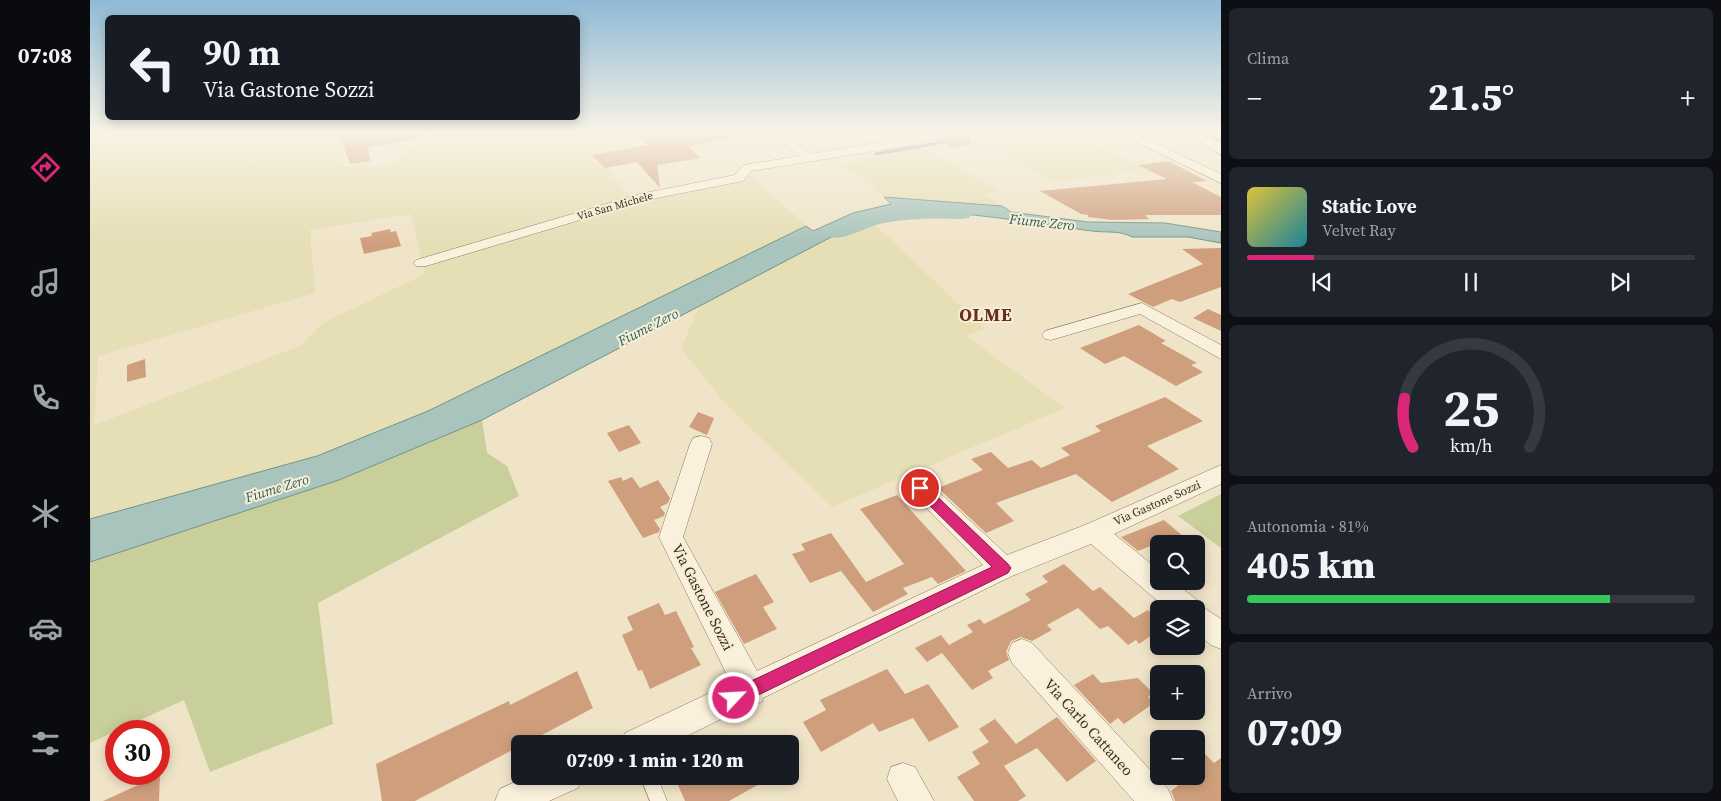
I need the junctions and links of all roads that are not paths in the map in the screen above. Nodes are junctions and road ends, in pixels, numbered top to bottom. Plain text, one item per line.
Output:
1 (747, 168) edge
2 (1198, 168) edge
3 (1221, 179) edge
4 (421, 263) dead end
5 (1051, 335) dead end
6 (1221, 353) edge
7 (701, 444) dead end
8 (1221, 474) edge
9 (920, 488) dead end
10 (1094, 532) junction
11 (1003, 568) junction
12 (1176, 600) edge
13 (1205, 623) edge
14 (1221, 636) edge
15 (1022, 653) dead end
16 (751, 690) junction
17 (655, 735) edge
18 (547, 785) edge
19 (652, 785) edge
20 (512, 801) edge
21 (659, 801) edge
22 (1156, 801) edge

1 - 4 street, Via San Michele
2 - 3 street
5 - 6 street
7 - 16 street, Via Gastone Sozzi
8 - 10 street, Via Gastone Sozzi
9 - 11 street
10 - 11 street, Via Gastone Sozzi
10 - 12 street, Via Gastone Sozzi
11 - 16 street, Via Gastone Sozzi
13 - 14 street
15 - 22 street, Via Carlo Cattaneo
16 - 17 street, Via Gastone Sozzi
18 - 20 street
19 - 21 lane

